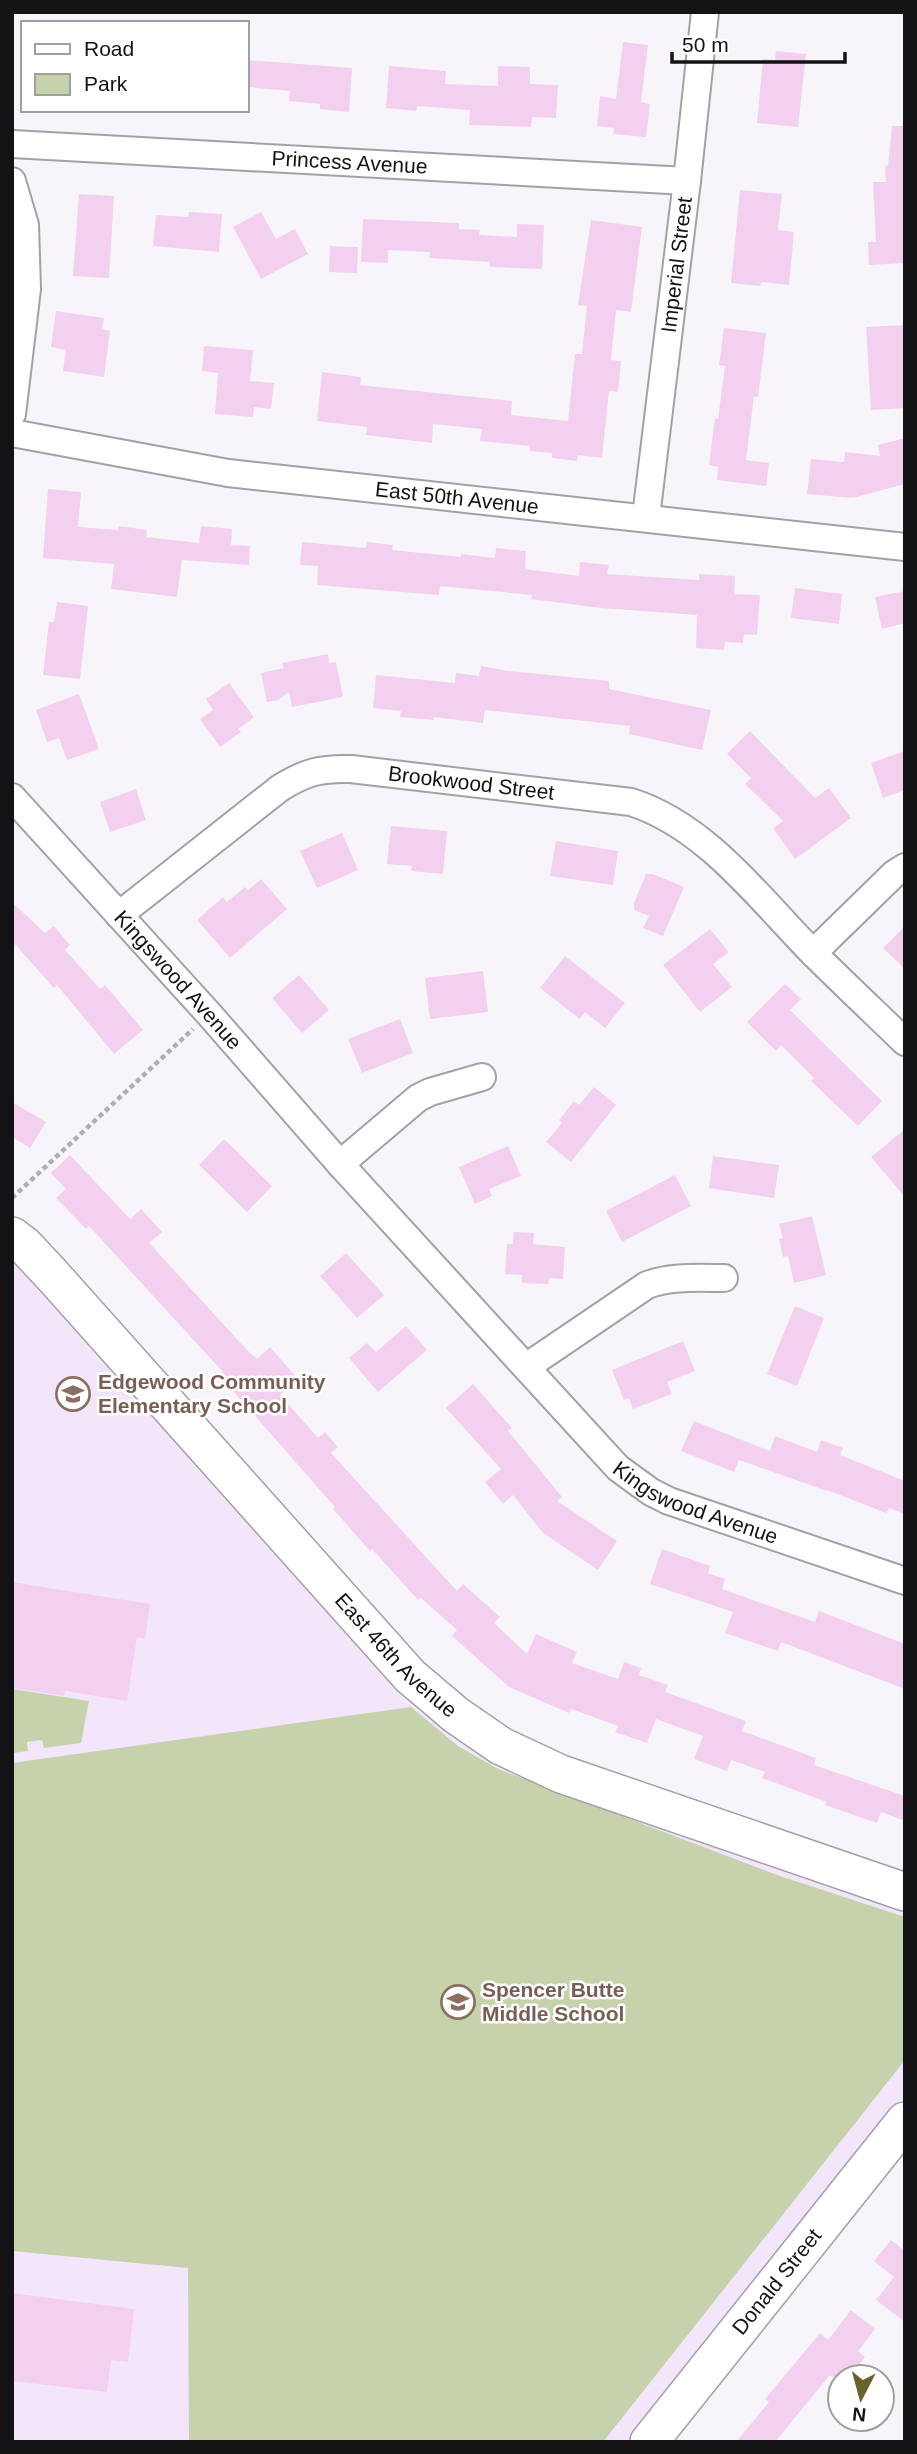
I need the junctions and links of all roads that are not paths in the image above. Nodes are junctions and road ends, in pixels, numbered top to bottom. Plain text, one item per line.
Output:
1 (705, 12) edge
2 (12, 144) edge
3 (12, 181) edge
4 (687, 181) junction
5 (12, 414) edge
6 (12, 433) edge
7 (646, 517) junction
8 (905, 547) edge
9 (12, 797) edge
10 (905, 867) edge
11 (119, 915) junction
12 (813, 953) junction
13 (905, 1042) edge
14 (482, 1077) dead end
15 (340, 1164) junction
16 (12, 1236) edge
17 (724, 1278) dead end
18 (526, 1367) junction
19 (905, 1581) edge
20 (905, 1892) edge
21 (905, 2121) edge
22 (649, 2442) edge

1 - 4 street, Imperial Street
2 - 4 street, Princess Avenue
3 - 5 street
4 - 7 street, Imperial Street
6 - 7 street, East 50th Avenue
7 - 8 street, East 50th Avenue
9 - 11 street, Kingswood Avenue
10 - 12 street
11 - 12 street, Brookwood Street
11 - 15 street, Kingswood Avenue
12 - 13 street, Brookwood Street
14 - 15 street
15 - 18 street, Kingswood Avenue
16 - 20 street, East 46th Avenue
17 - 18 street
18 - 19 street, Kingswood Avenue
21 - 22 street, Donald Street

